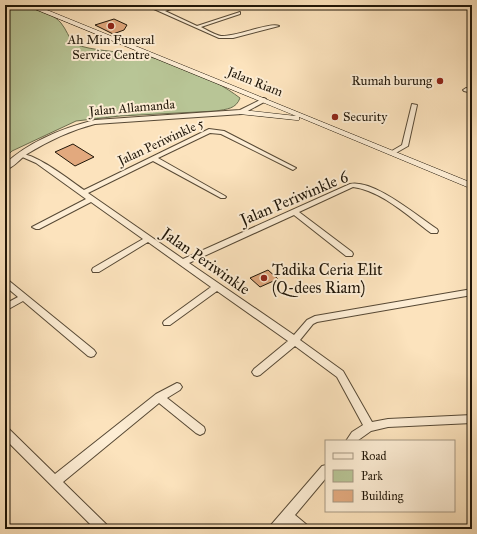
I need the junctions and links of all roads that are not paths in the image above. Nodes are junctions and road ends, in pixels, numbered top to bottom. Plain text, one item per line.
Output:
1 (28, 5) edge
2 (147, 5) edge
3 (181, 5) edge
4 (161, 11) junction
5 (238, 13) dead end
6 (277, 26) dead end
7 (198, 27) junction
8 (238, 89) junction
9 (260, 98) junction
10 (414, 105) dead end
11 (242, 109) junction
12 (315, 121) junction
13 (392, 153) junction
14 (22, 155) junction
15 (153, 158) junction
16 (5, 168) edge
17 (292, 168) dead end
18 (472, 186) edge
19 (83, 193) junction
20 (223, 197) dead end
21 (91, 199) junction
22 (295, 212) junction
23 (36, 227) dead end
24 (434, 231) dead end
25 (148, 239) junction
26 (349, 254) dead end
27 (182, 263) junction
28 (96, 270) dead end
29 (5, 282) edge
30 (217, 287) junction
31 (472, 292) edge
32 (24, 297) junction
33 (5, 308) edge
34 (168, 323) dead end
35 (294, 341) junction
36 (92, 353) dead end
37 (257, 372) dead end
38 (177, 387) dead end
39 (159, 397) junction
40 (472, 419) edge
41 (369, 427) junction
42 (200, 430) dead end
43 (5, 432) edge
44 (353, 440) edge
45 (325, 471) edge
46 (55, 481) junction
47 (287, 516) junction
48 (103, 529) edge
49 (275, 529) edge
50 (302, 529) edge

1 - 8 main road, Jalan Riam
2 - 4 street
3 - 4 street
4 - 7 street
5 - 7 street
6 - 7 street
8 - 9 main road, Jalan Riam
8 - 11 main road
9 - 11 street, Jalan Allamanda
9 - 12 main road, Jalan Riam
10 - 13 street
11 - 12 main road
11 - 14 street, Jalan Allamanda
12 - 13 main road, Jalan Riam
13 - 18 main road, Jalan Riam
14 - 16 street, Jalan Allamanda
14 - 19 street, Jalan Periwinkle
15 - 17 street, Jalan Periwinkle 5
15 - 19 street, Jalan Periwinkle 5
15 - 20 street
19 - 21 street, Jalan Periwinkle
21 - 23 street
21 - 25 street, Jalan Periwinkle
22 - 24 street, Jalan Periwinkle 6
22 - 26 street
22 - 27 street, Jalan Periwinkle 6
25 - 27 street, Jalan Periwinkle
25 - 28 street
27 - 30 street, Jalan Periwinkle
29 - 32 street
30 - 34 street
30 - 35 street, Jalan Periwinkle
31 - 35 street
32 - 33 street
32 - 36 street
35 - 37 street
35 - 41 street, Jalan Periwinkle
38 - 39 street
39 - 42 street
39 - 46 street
40 - 41 street
41 - 44 street
43 - 46 street
45 - 47 street
46 - 48 street
47 - 49 street
47 - 50 street

